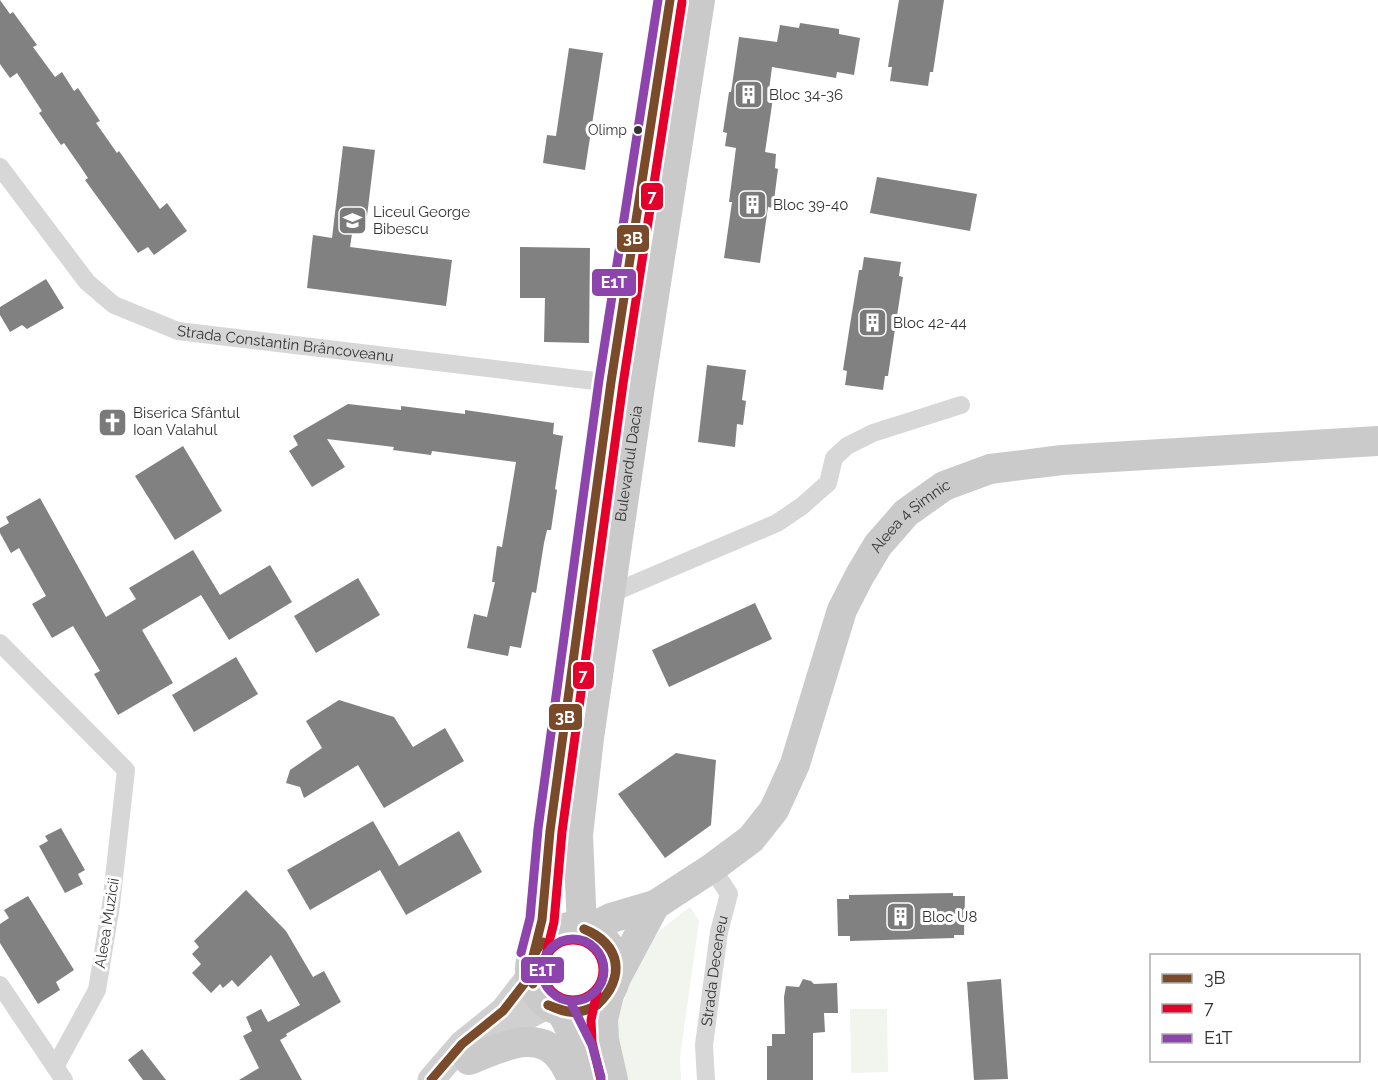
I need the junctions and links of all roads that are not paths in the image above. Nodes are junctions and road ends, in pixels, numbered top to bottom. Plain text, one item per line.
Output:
1 (670, 0) edge
2 (700, 0) edge
3 (0, 167) edge
4 (626, 384) junction
5 (962, 405) dead end
6 (1378, 441) edge
7 (610, 594) junction
8 (0, 643) edge
9 (712, 868) junction
10 (655, 905) junction
11 (584, 929) junction
12 (532, 965) junction
13 (0, 985) edge
14 (612, 986) junction
15 (554, 1008) junction
16 (469, 1060) junction
17 (59, 1073) edge
18 (432, 1079) edge
19 (573, 1080) edge
20 (589, 1080) edge
21 (613, 1080) edge
22 (706, 1080) edge

1 - 4 main road, Bulevardul Dacia
2 - 4 main road, Bulevardul Dacia
3 - 4 street, Strada Constantin Brâncoveanu
4 - 7 main road, Bulevardul Dacia
4 - 12 main road, Bulevardul Dacia
5 - 7 street
6 - 9 main road, Aleea 4 Șimnic
7 - 11 main road, Bulevardul Dacia
8 - 17 street, Aleea Muzicii
9 - 10 main road, Aleea 4 Șimnic
9 - 22 street, Strada Deceneu
10 - 11 main road, Aleea 4 Șimnic
10 - 14 main road, Aleea 4 Șimnic
11 - 12 main road
11 - 14 main road
12 - 15 main road
12 - 18 main road
13 - 17 street
14 - 15 main road
14 - 21 main road
15 - 16 main road
15 - 20 main road
16 - 18 main road
16 - 19 main road

